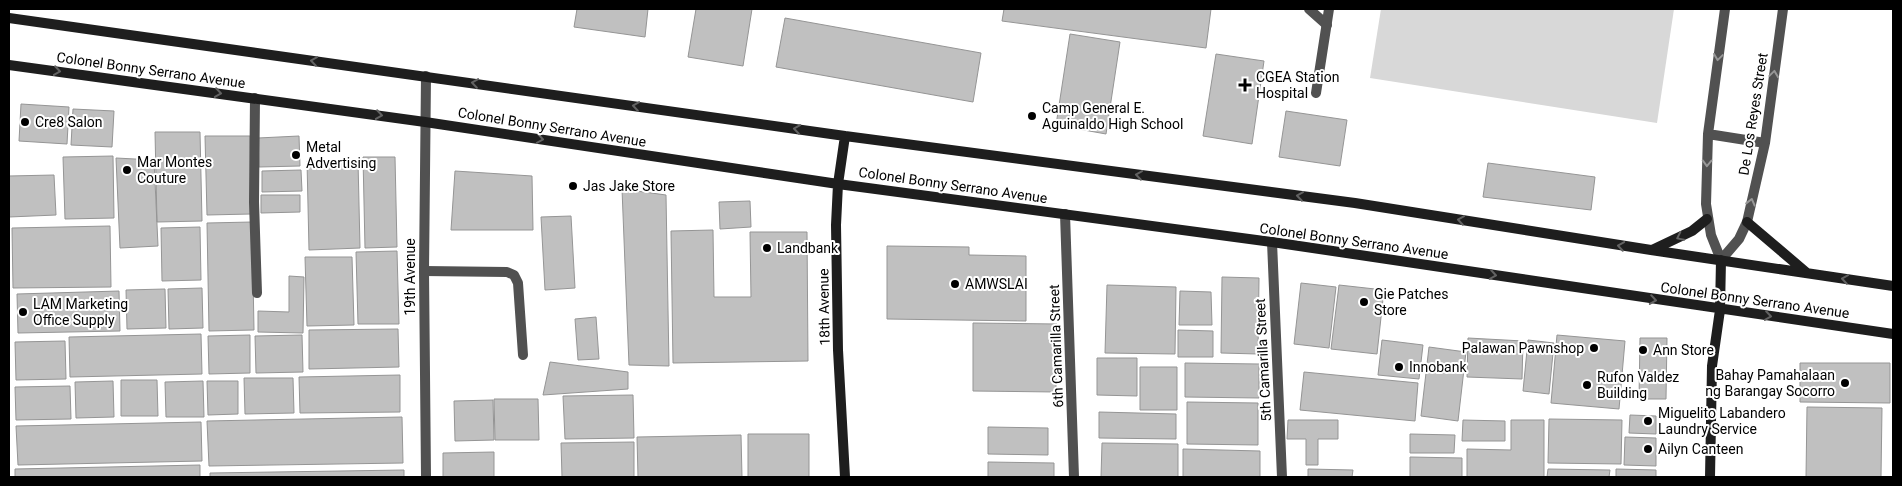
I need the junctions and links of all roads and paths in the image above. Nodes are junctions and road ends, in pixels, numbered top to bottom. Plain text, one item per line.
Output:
1 (1309, 9) edge
2 (1330, 9) edge
3 (1725, 9) edge
4 (1783, 9) edge
5 (9, 18) edge
6 (1327, 25) junction
7 (9, 64) edge
8 (426, 76) junction
9 (1316, 93) dead end
10 (256, 98) junction
11 (425, 122) junction
12 (1708, 134) junction
13 (845, 136) junction
14 (1765, 143) junction
15 (838, 184) junction
16 (1065, 214) junction
17 (1707, 219) junction
18 (1747, 222) junction
19 (1272, 242) junction
20 (1651, 250) junction
21 (1721, 260) junction
22 (424, 271) junction
23 (1808, 273) junction
24 (1893, 286) edge
25 (257, 294) dead end
26 (1720, 310) junction
27 (1893, 334) edge
28 (523, 355) dead end
29 (426, 477) edge
30 (845, 477) edge
31 (1074, 477) edge
32 (1282, 477) edge
33 (1710, 477) edge

1 - 6 street
2 - 6 street
3 -> 12 street
14 -> 4 street, De Los Reyes Street
8 -> 5 main road
6 - 9 street
7 -> 10 main road, Colonel Bonny Serrano Avenue
8 - 11 street, 19th Avenue
13 -> 8 main road
10 -> 11 main road, Colonel Bonny Serrano Avenue
10 - 25 street
11 -> 15 main road, Colonel Bonny Serrano Avenue
11 - 22 street, 19th Avenue
12 - 14 street
12 -> 17 street
13 - 15 main road, 18th Avenue
20 -> 13 main road
18 -> 14 street, De Los Reyes Street
15 - 16 main road, Colonel Bonny Serrano Avenue
15 - 30 main road, 18th Avenue
16 - 19 main road, Colonel Bonny Serrano Avenue
16 - 31 street, 6th Camarilla Street
17 -> 20 main road
17 - 21 street
18 - 21 street, De Los Reyes Street
18 - 23 main road
19 -> 26 main road, Colonel Bonny Serrano Avenue
19 - 32 street, 5th Camarilla Street
20 - 21 main road
21 - 23 main road
21 - 26 main road
22 - 28 street
22 - 29 street, 19th Avenue
24 -> 23 main road
26 -> 27 main road, Colonel Bonny Serrano Avenue
26 - 33 main road

